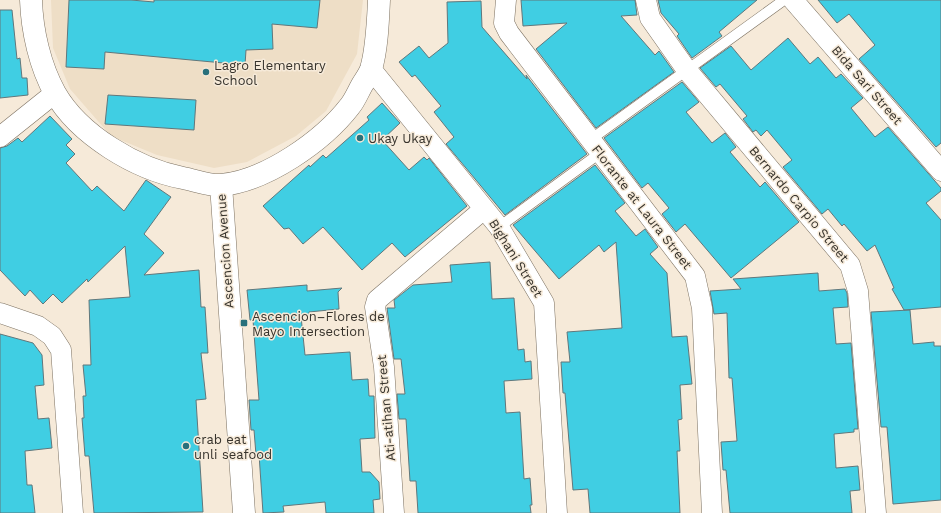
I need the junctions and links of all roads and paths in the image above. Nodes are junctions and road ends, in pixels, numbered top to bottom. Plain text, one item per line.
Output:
1 (31, 0) edge
2 (378, 0) edge
3 (506, 0) edge
4 (646, 0) edge
5 (784, 0) edge
6 (794, 0) edge
7 (371, 69) junction
8 (686, 69) junction
9 (56, 93) junction
10 (0, 137) edge
11 (595, 146) junction
12 (941, 171) edge
13 (220, 185) junction
14 (484, 209) junction
15 (499, 228) junction
16 (0, 313) edge
17 (73, 513) edge
18 (244, 513) edge
19 (394, 513) edge
20 (557, 513) edge
21 (712, 513) edge
22 (876, 513) edge

1 - 9 street, Ascencion Avenue
2 - 7 street
3 - 11 street, Florante at Laura Street
4 - 8 street, Bernardo Carpio Street
5 - 8 lane
6 - 12 street, Bida Sari Street
7 - 13 street
7 - 14 street, Bighani Street
8 - 11 lane
8 - 22 street, Bernardo Carpio Street
9 - 10 street
9 - 13 street, Ascencion Avenue
11 - 15 lane
11 - 21 street, Florante at Laura Street
13 - 18 street, Ascencion Avenue
14 - 15 street, Bighani Street
14 - 19 street, Ati-atihan Street
15 - 20 street, Bighani Street
16 - 17 street

